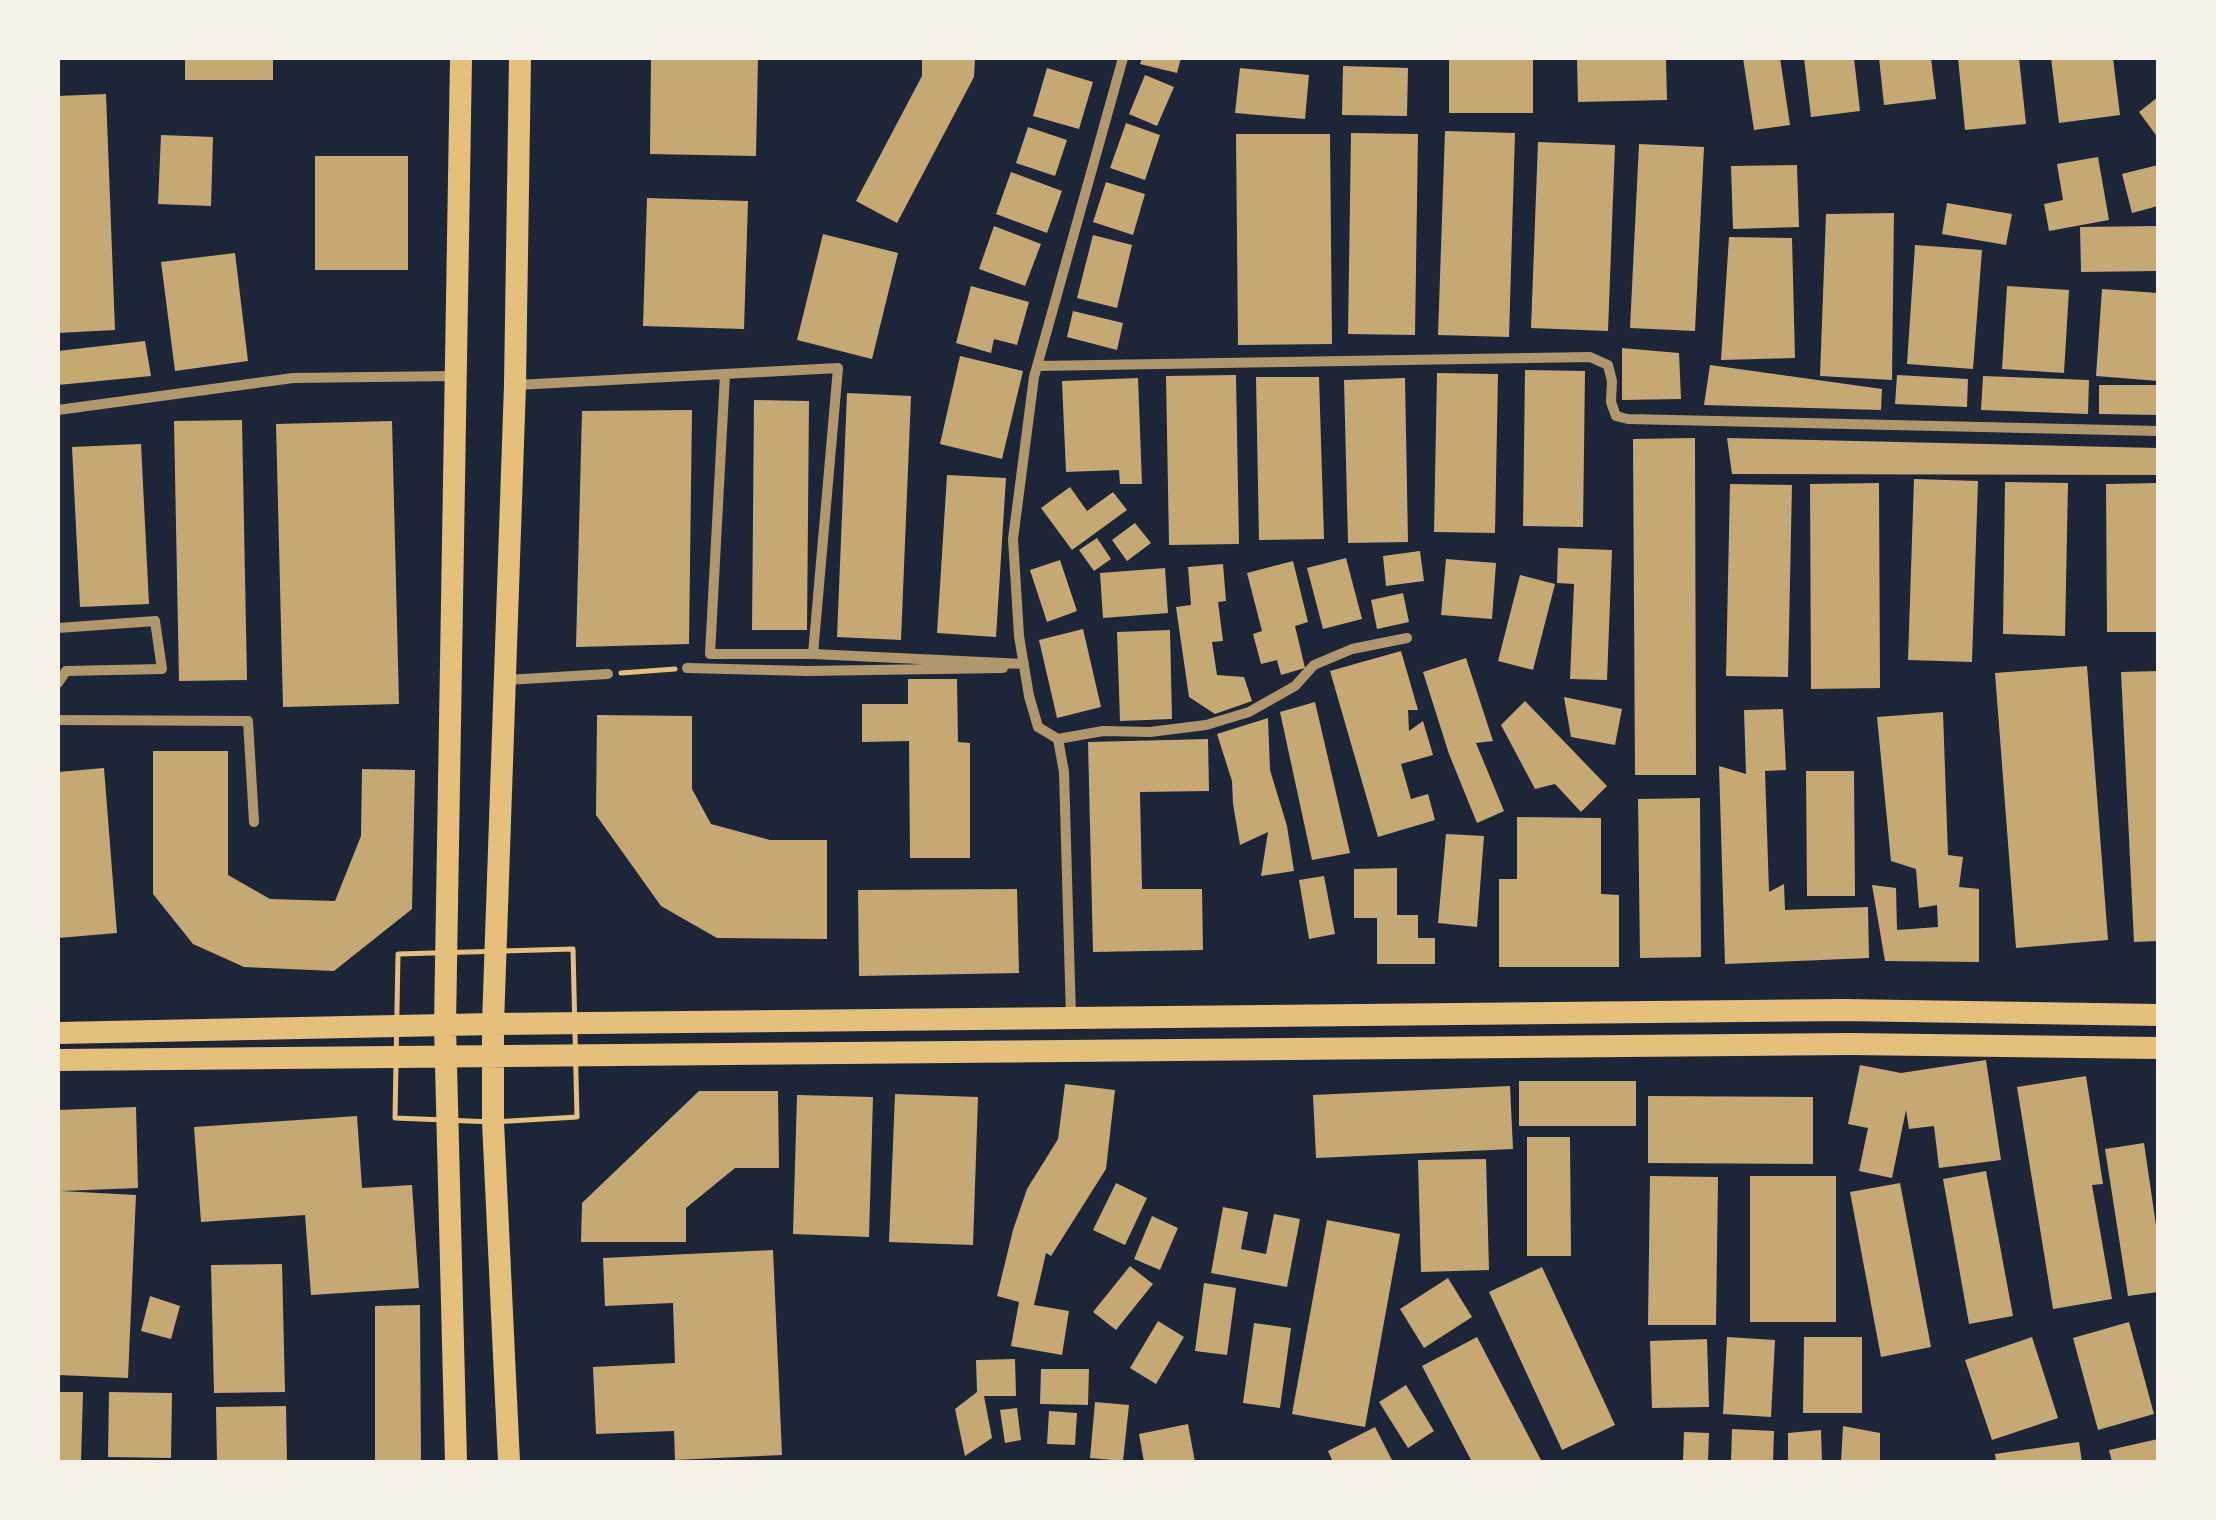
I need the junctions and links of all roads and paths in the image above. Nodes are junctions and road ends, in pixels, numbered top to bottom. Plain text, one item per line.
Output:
1 (461, 58) edge
2 (520, 58) edge
3 (1124, 58) edge
4 (1037, 366) junction
5 (726, 374) junction
6 (456, 376) junction
7 (515, 385) junction
8 (58, 410) edge
9 (2158, 432) edge
10 (58, 628) edge
11 (1407, 638) dead end
12 (813, 654) junction
13 (1024, 664) junction
14 (688, 668) joint
15 (608, 674) joint
16 (506, 680) junction
17 (58, 683) edge
18 (58, 720) edge
19 (1058, 739) junction
20 (254, 822) dead end
21 (2158, 1015) edge
22 (1071, 1018) junction
23 (493, 1024) junction
24 (445, 1025) junction
25 (58, 1033) edge
26 (2158, 1048) edge
27 (446, 1057) junction
28 (494, 1057) junction
29 (58, 1060) edge
30 (456, 1462) edge
31 (509, 1462) edge

1 - 6 main road
2 - 7 main road
3 - 4 street
4 - 9 street
4 - 13 street
5 - 7 street
5 - 12 street
5 - 12 street
6 - 8 street
6 - 24 main road
7 - 16 main road
10 - 17 street
11 - 19 street
12 - 13 street
13 - 14 street
13 - 19 street
14 - 15 path
15 - 16 street
16 - 23 main road
18 - 20 street
19 - 22 street
21 - 22 main road
22 - 23 main road
23 - 24 main road
23 - 28 main road
24 - 25 main road
24 - 27 main road
26 - 28 main road
27 - 28 main road
27 - 29 main road
27 - 30 main road
28 - 31 main road

